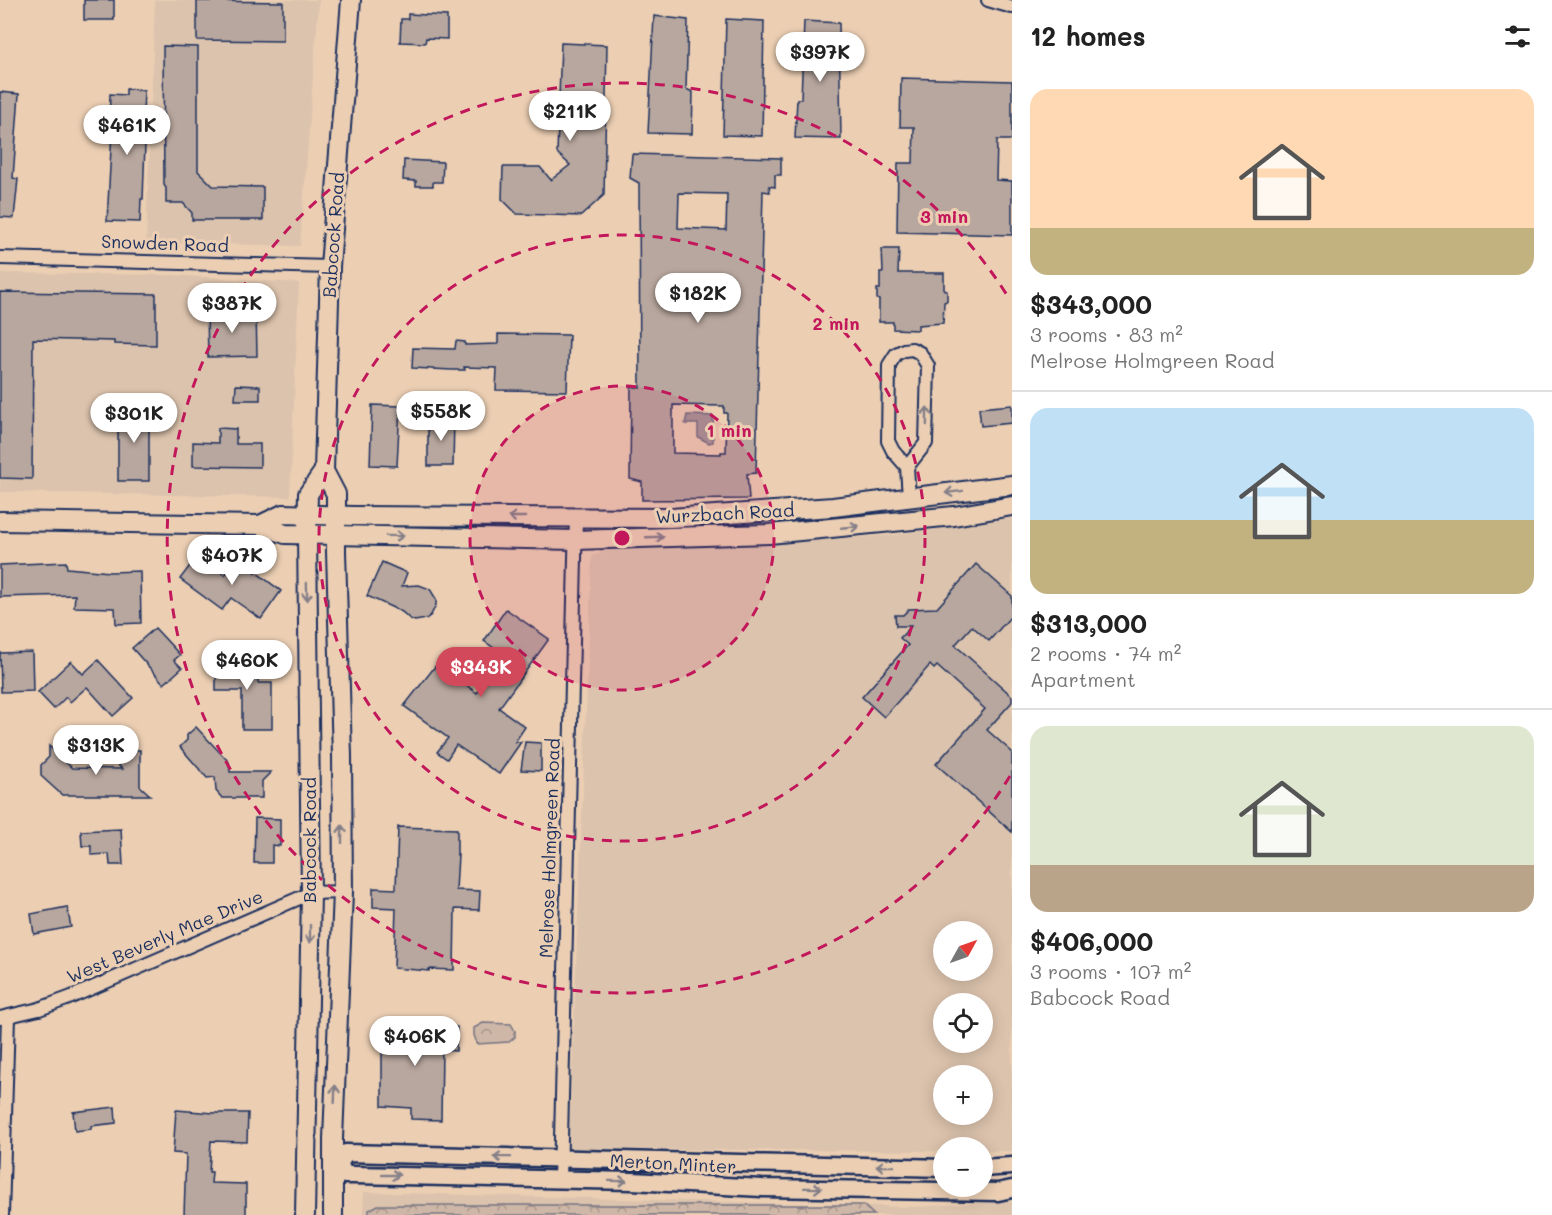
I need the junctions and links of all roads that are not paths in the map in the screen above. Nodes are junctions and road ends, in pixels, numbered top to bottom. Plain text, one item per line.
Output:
1 (351, 0) edge
2 (988, 0) edge
3 (1012, 8) edge
4 (0, 258) edge
5 (330, 267) junction
6 (907, 467) junction
7 (324, 471) junction
8 (1012, 484) edge
9 (909, 498) junction
10 (1012, 506) edge
11 (307, 514) junction
12 (336, 516) junction
13 (576, 517) junction
14 (0, 521) edge
15 (260, 525) junction
16 (307, 534) junction
17 (336, 534) junction
18 (576, 540) junction
19 (343, 892) junction
20 (310, 893) junction
21 (4, 1017) edge
22 (561, 1159) junction
23 (336, 1164) junction
24 (1012, 1166) edge
25 (993, 1167) edge
26 (933, 1168) edge
27 (560, 1180) junction
28 (1012, 1190) edge
29 (2, 1215) edge
30 (305, 1215) edge
31 (333, 1215) edge

1 - 5 main road, Babcock Road
2 - 3 street
4 - 5 street, Snowden Road
5 - 7 main road, Babcock Road
6 -> 6 street
6 - 9 street
7 - 11 main road, Babcock Road
7 - 12 main road, Babcock Road
8 -> 9 main road, Wurzbach Road
9 - 13 main road, Wurzbach Road
18 -> 10 main road, Wurzbach Road
11 - 12 main road, Wurzbach Road
11 - 15 main road, Wurzbach Road
11 - 16 main road, Babcock Road
13 -> 12 main road, Wurzbach Road
12 - 17 main road, Babcock Road
13 - 18 street, Melrose Holmgreen Road
14 - 15 main road, Wurzbach Road
15 - 16 main road, Wurzbach Road
16 - 17 main road, Wurzbach Road
16 -> 20 main road, Babcock Road
17 -> 18 main road, Wurzbach Road
19 -> 17 main road, Babcock Road
18 - 22 street, Melrose Holmgreen Road
19 - 20 street, West Beverly Mae Drive
23 -> 19 main road, Babcock Road
20 - 21 street, West Beverly Mae Drive
20 -> 30 main road, Babcock Road
21 - 29 street
22 -> 23 street, Merton Minter
26 -> 22 street, Merton Minter
22 - 27 street, Melrose Holmgreen Road
23 -> 27 street, Merton Minter
23 - 31 main road, Babcock Road
24 - 25 street
27 -> 28 street, Merton Minter

